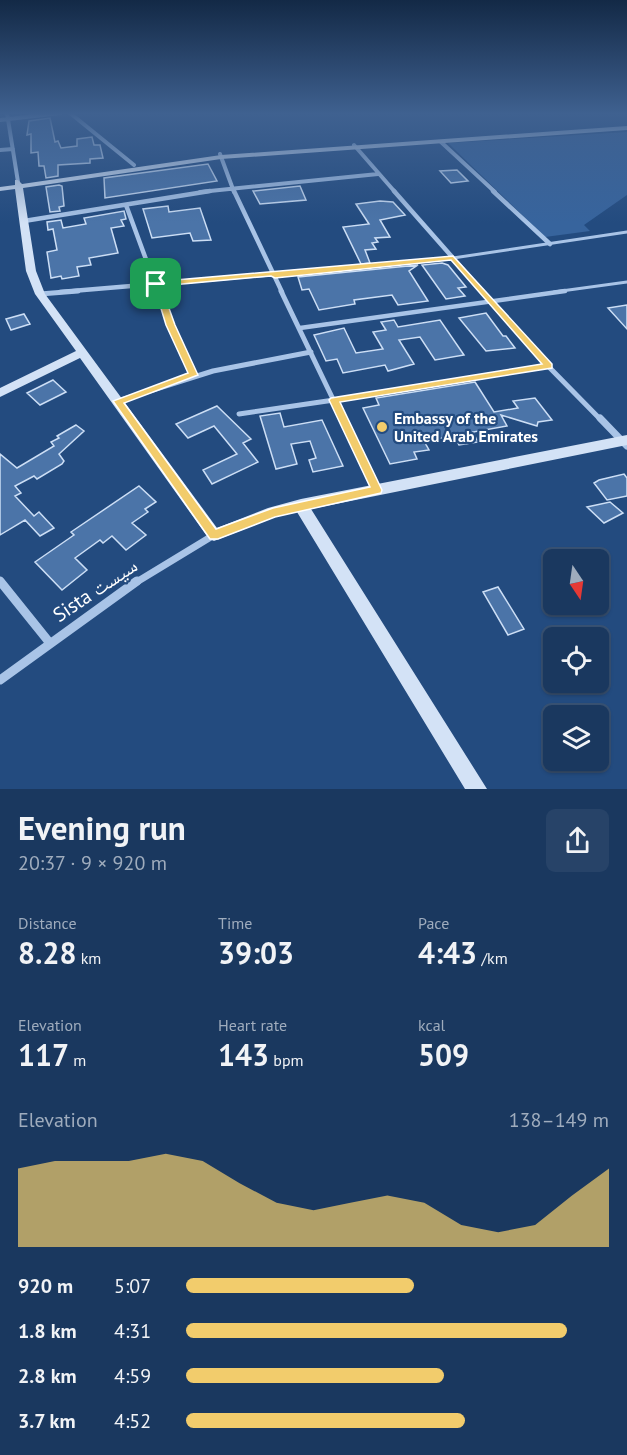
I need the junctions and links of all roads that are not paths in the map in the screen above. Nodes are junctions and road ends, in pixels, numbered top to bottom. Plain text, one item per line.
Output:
1 (13, 149) edge
2 (115, 150) edge
3 (296, 150) edge
4 (359, 150) edge
5 (449, 150) edge
6 (220, 156) junction
7 (134, 165) junction
8 (378, 174) junction
9 (18, 184) junction
10 (0, 187) edge
11 (232, 187) junction
12 (126, 204) junction
13 (24, 221) junction
14 (627, 232) edge
15 (550, 244) junction
16 (453, 258) junction
17 (275, 275) junction
18 (627, 282) edge
19 (156, 284) junction
20 (40, 294) junction
21 (493, 302) junction
22 (300, 328) junction
23 (83, 352) junction
24 (311, 352) junction
25 (548, 366) junction
26 (194, 375) junction
27 (0, 393) edge
28 (334, 400) junction
29 (118, 401) junction
30 (239, 414) dead end
31 (625, 442) edge
32 (377, 490) junction
33 (301, 505) junction
34 (214, 535) junction
35 (0, 581) edge
36 (49, 642) junction
37 (0, 680) edge
38 (477, 789) edge

1 - 9 street
2 - 7 street
3 - 6 main road
4 - 8 street
5 - 15 street
6 - 7 main road
6 - 9 main road
6 - 11 street
7 - 9 main road
8 - 11 street
8 - 16 street
9 - 10 main road
9 - 13 main road
11 - 12 street
11 - 17 street
12 - 13 street
12 - 19 street
13 - 20 main road
14 - 15 lane
15 - 16 lane
16 - 17 lane
16 - 21 street
17 - 19 street
17 - 22 street
18 - 21 lane
19 - 20 street
19 - 26 street
20 - 23 main road
21 - 22 lane
21 - 25 street
22 - 24 street
23 - 27 main road
23 - 29 main road
24 - 26 street
24 - 28 street
25 - 28 lane
25 - 31 street
26 - 29 street
28 - 30 street
28 - 32 street
29 - 34 main road
31 - 32 main road
32 - 33 main road
33 - 34 main road
33 - 38 main road
34 - 36 street, Sista سيست
35 - 36 street
36 - 37 street, Sista سيست

